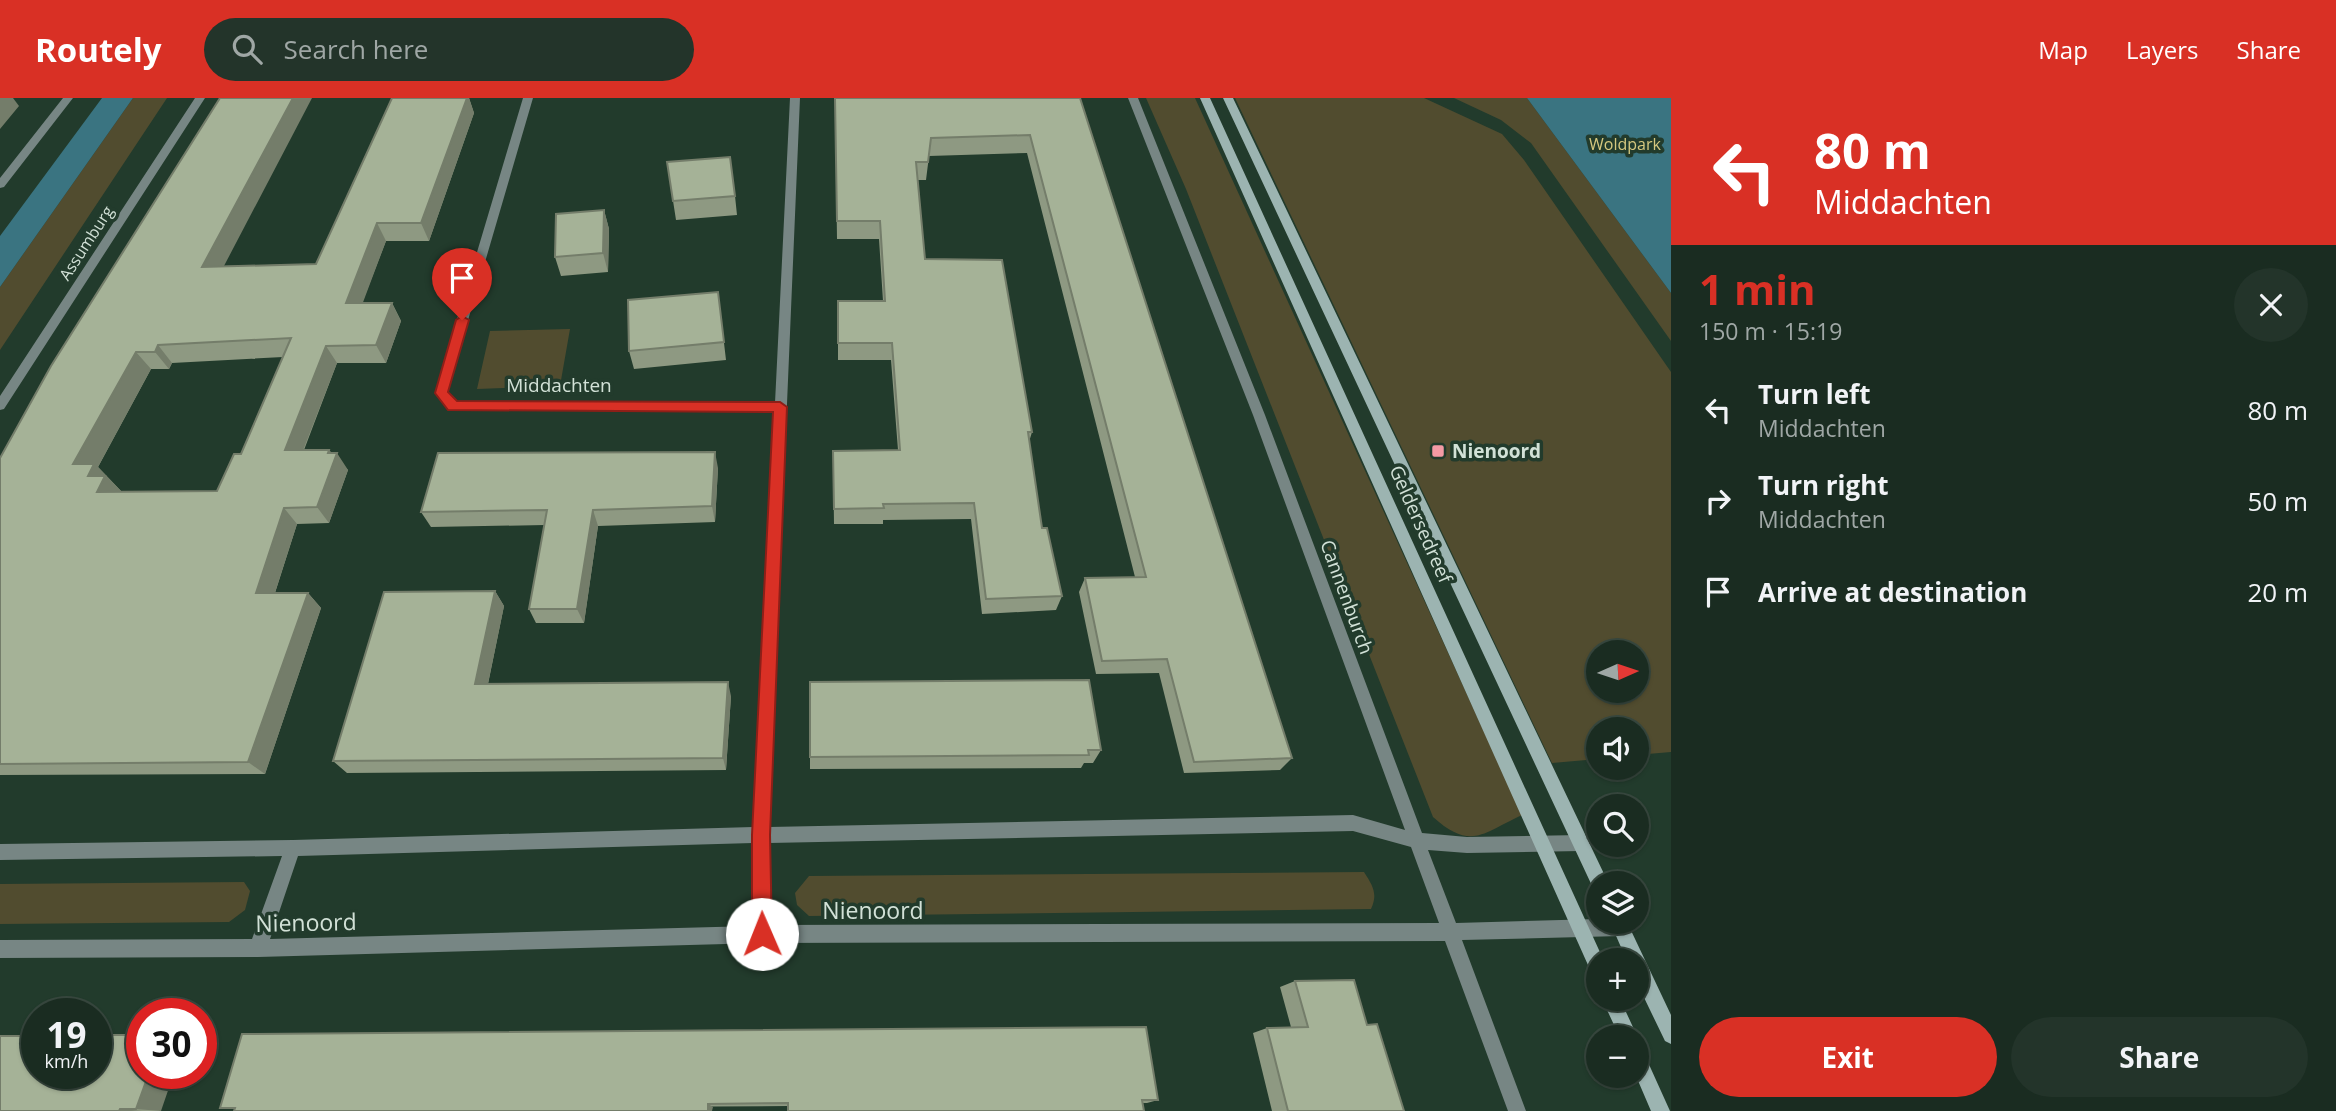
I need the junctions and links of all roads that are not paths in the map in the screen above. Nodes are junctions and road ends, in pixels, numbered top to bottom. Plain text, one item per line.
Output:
1 (68, 98) edge
2 (200, 98) edge
3 (528, 98) edge
4 (794, 98) edge
5 (1133, 98) edge
6 (1206, 98) edge
7 (1228, 98) edge
8 (0, 185) edge
9 (0, 406) edge
10 (780, 407) junction
11 (761, 835) junction
12 (1417, 841) junction
13 (1581, 843) junction
14 (1543, 845) junction
15 (293, 848) junction
16 (0, 852) edge
17 (1594, 871) edge
18 (1586, 928) edge
19 (1580, 929) junction
20 (1453, 932) junction
21 (762, 934) junction
22 (258, 947) junction
23 (1589, 948) edge
24 (0, 949) edge
25 (1649, 988) edge
26 (1671, 1035) edge
27 (1649, 1084) edge
28 (1517, 1111) edge
29 (1661, 1111) edge

1 - 8 street
2 - 9 street, Assumburg
3 - 10 street, Middachten
4 - 10 street
5 - 12 street, Cannenburch
6 - 14 main road, Geldersedreef
7 - 13 main road, Geldersedreef
10 - 11 street
11 - 12 street
11 - 15 street
11 - 21 street
12 - 14 street
12 - 20 street, Cannenburch
13 - 14 street
13 - 17 main road, Geldersedreef
14 - 19 main road, Geldersedreef
15 - 16 street
15 - 22 street
18 - 19 street, Nienoord
19 - 20 street, Nienoord
19 - 23 main road, Geldersedreef
20 - 21 street, Nienoord
20 - 28 street, Cannenburch
21 - 22 street, Nienoord
22 - 24 street, Nienoord
25 - 26 main road
27 - 29 main road

